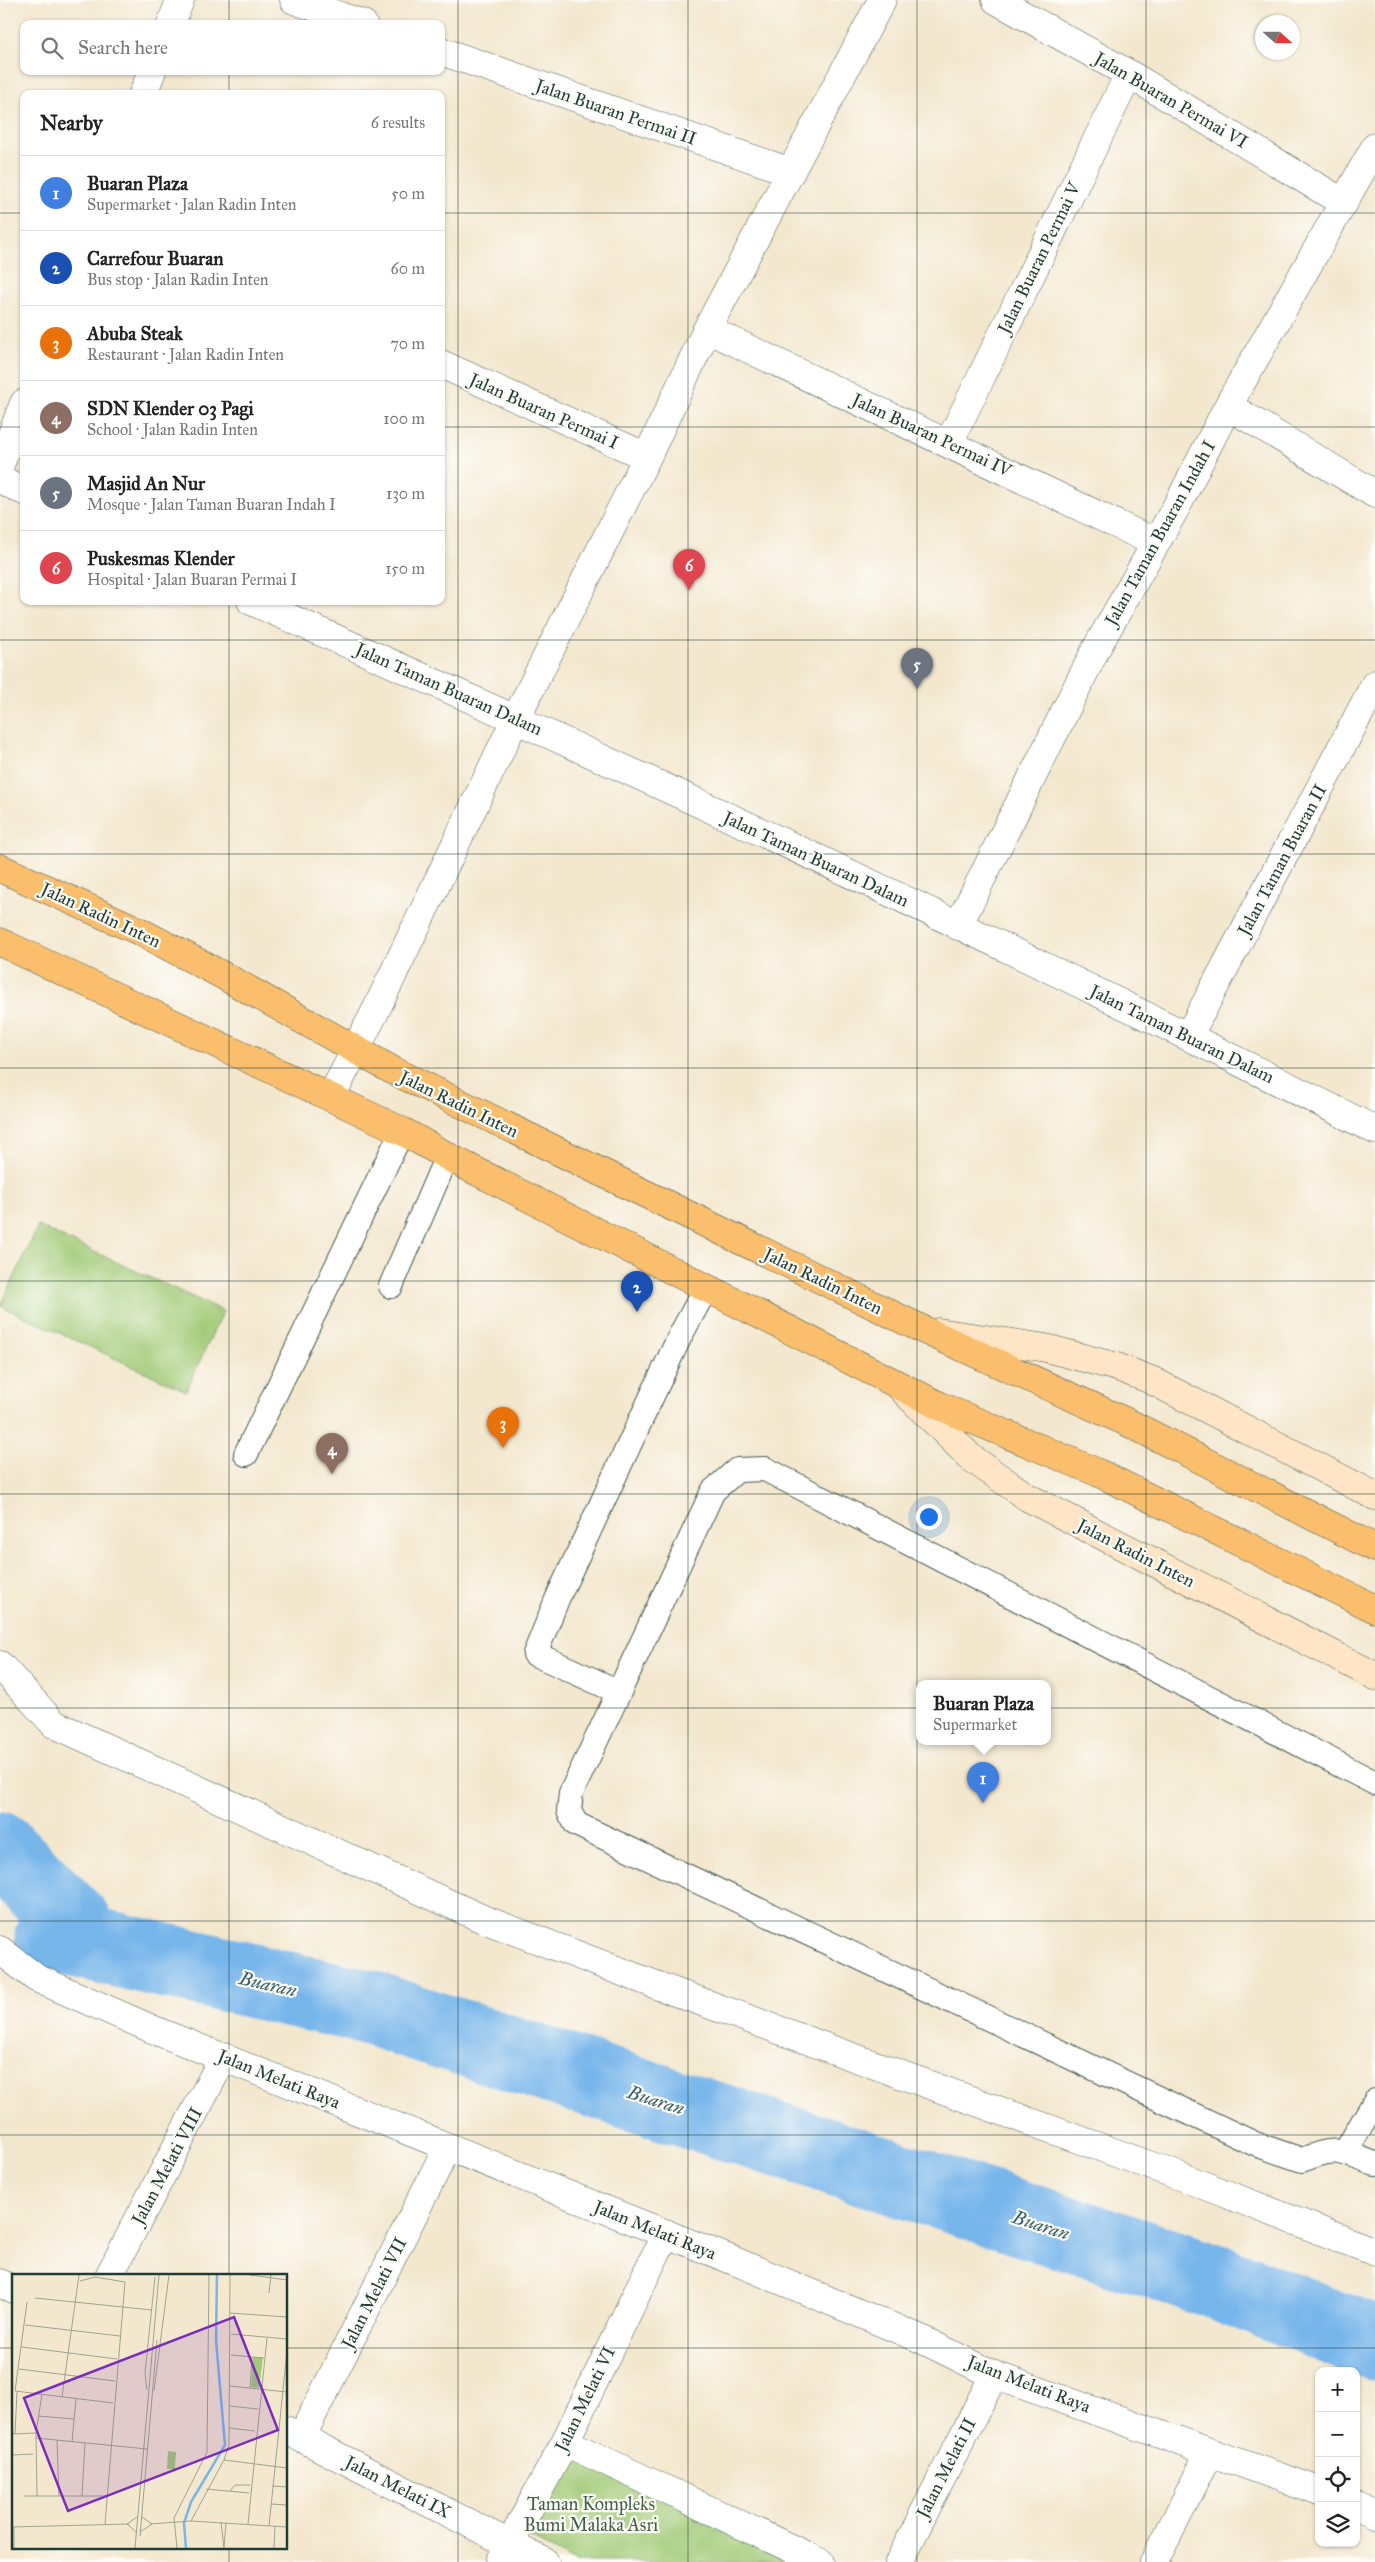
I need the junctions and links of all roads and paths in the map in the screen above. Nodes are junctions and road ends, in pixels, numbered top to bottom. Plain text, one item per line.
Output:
1 (180, 0) edge
2 (294, 0) edge
3 (882, 0) edge
4 (996, 0) edge
5 (172, 20) edge
6 (352, 20) edge
7 (445, 52) edge
8 (1129, 74) junction
9 (150, 75) edge
10 (145, 90) edge
11 (1375, 147) edge
12 (790, 172) junction
13 (1344, 203) junction
14 (707, 329) junction
15 (445, 366) edge
16 (1228, 406) junction
17 (20, 413) edge
18 (948, 443) junction
19 (647, 457) junction
20 (0, 465) edge
21 (0, 480) edge
22 (20, 489) edge
23 (1375, 494) edge
24 (1156, 543) junction
25 (260, 605) edge
26 (1375, 684) edge
27 (516, 718) junction
28 (0, 868) edge
29 (958, 926) junction
30 (0, 942) edge
31 (1188, 1036) junction
32 (354, 1050) junction
33 (331, 1097) junction
34 (1375, 1130) edge
35 (402, 1131) junction
36 (447, 1156) junction
37 (391, 1286) dead end
38 (706, 1288) junction
39 (924, 1330) junction
40 (894, 1381) junction
41 (246, 1454) dead end
42 (1375, 1496) edge
43 (1375, 1548) edge
44 (1375, 1609) edge
45 (0, 1665) edge
46 (1375, 1676) edge
47 (619, 1692) junction
48 (1375, 1783) edge
49 (0, 1950) edge
50 (224, 2056) junction
51 (1375, 2101) edge
52 (447, 2148) junction
53 (1346, 2151) junction
54 (1375, 2164) edge
55 (666, 2233) junction
56 (1375, 2252) edge
57 (110, 2274) edge
58 (0, 2283) edge
59 (12, 2289) edge
60 (994, 2375) junction
61 (294, 2434) edge
62 (565, 2442) junction
63 (1210, 2452) junction
64 (1315, 2490) edge
65 (1360, 2508) edge
66 (1375, 2514) edge
67 (505, 2553) edge
68 (545, 2562) edge
69 (820, 2562) edge
70 (899, 2562) edge
71 (1154, 2562) edge

1 - 5 street
2 - 6 street
3 - 12 street
4 - 8 street, Jalan Buaran Permai VI
7 - 12 street, Jalan Buaran Permai II
8 - 13 street, Jalan Buaran Permai VI
8 - 18 street, Jalan Buaran Permai V
9 - 10 street
11 - 13 street, Jalan Taman Buaran Indah I
12 - 14 street
13 - 16 street, Jalan Taman Buaran Indah I
14 - 18 street, Jalan Buaran Permai IV
14 - 19 street
15 - 19 street, Jalan Buaran Permai I
16 - 23 street
16 - 24 street, Jalan Taman Buaran Indah I
17 - 20 street
18 - 24 street, Jalan Buaran Permai IV
19 - 27 street
21 - 22 street
24 - 29 street, Jalan Taman Buaran Indah I
25 - 27 street, Jalan Taman Buaran Dalam
26 - 31 street, Jalan Taman Buaran II
27 - 29 street, Jalan Taman Buaran Dalam
27 - 32 street
28 - 32 main road, Jalan Radin Inten
29 - 31 street, Jalan Taman Buaran Dalam
30 - 33 main road, Jalan Radin Inten
31 - 34 street, Jalan Taman Buaran Dalam
32 - 33 street
32 - 39 main road, Jalan Radin Inten
33 - 35 main road, Jalan Radin Inten
35 - 36 main road, Jalan Radin Inten
35 - 41 lane
36 - 37 lane
36 - 38 main road, Jalan Radin Inten
38 - 40 main road, Jalan Radin Inten
38 - 47 lane
39 - 42 street, Jalan Radin Inten
39 - 43 main road, Jalan Radin Inten
40 - 44 main road, Jalan Radin Inten
40 - 46 street, Jalan Radin Inten
45 - 56 street
47 - 48 lane
47 - 53 lane
49 - 50 street, Jalan Melati Raya
50 - 52 street, Jalan Melati Raya
50 - 57 street, Jalan Melati VIII
51 - 53 lane
52 - 55 street, Jalan Melati Raya
52 - 61 street, Jalan Melati VII
53 - 54 lane
55 - 60 street, Jalan Melati Raya
55 - 62 street, Jalan Melati VI
58 - 59 street
60 - 63 street, Jalan Melati Raya
60 - 70 street, Jalan Melati II
61 - 67 street, Jalan Melati IX
62 - 67 street, Jalan Melati VI
62 - 69 street
63 - 64 street, Jalan Melati Raya
63 - 71 street
65 - 66 street
67 - 68 street, Jalan Melati IX

